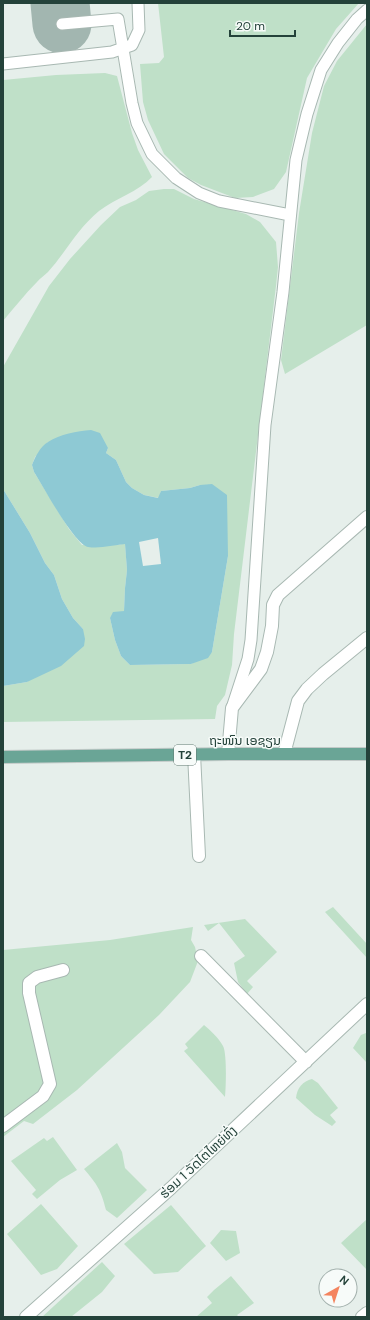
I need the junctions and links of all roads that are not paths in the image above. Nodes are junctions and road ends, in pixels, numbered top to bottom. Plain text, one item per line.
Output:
1 (138, 3) edge
2 (367, 10) edge
3 (62, 24) dead end
4 (122, 48) junction
5 (3, 64) edge
6 (290, 215) junction
7 (367, 517) edge
8 (367, 638) edge
9 (232, 708) junction
10 (194, 754) junction
11 (228, 754) junction
12 (284, 754) junction
13 (367, 754) edge
14 (3, 757) edge
15 (198, 856) dead end
16 (201, 956) dead end
17 (63, 970) dead end
18 (367, 1004) edge
19 (306, 1062) junction
20 (3, 1126) edge
21 (367, 1313) edge
22 (26, 1317) edge
23 (362, 1317) edge

1 - 4 lane
2 - 6 lane
3 - 4 lane
4 - 5 lane
4 - 6 lane
6 - 9 lane
7 - 9 street
8 - 12 street
9 - 11 street
10 - 11 main road, ຖະໜົນ ເອຊຽນ / T2
10 - 14 main road, ຖະໜົນ ເອຊຽນ / T2
10 - 15 street
11 - 12 main road, ຖະໜົນ ເອຊຽນ / T2
12 - 13 main road, ຖະໜົນ ເອຊຽນ / T2
16 - 19 street
17 - 20 street
18 - 19 street, ຮ່ອມ 1 ວັດໄຕໄຫຍ່ທົ່ງ
19 - 22 street, ຮ່ອມ 1 ວັດໄຕໄຫຍ່ທົ່ງ
21 - 23 street

